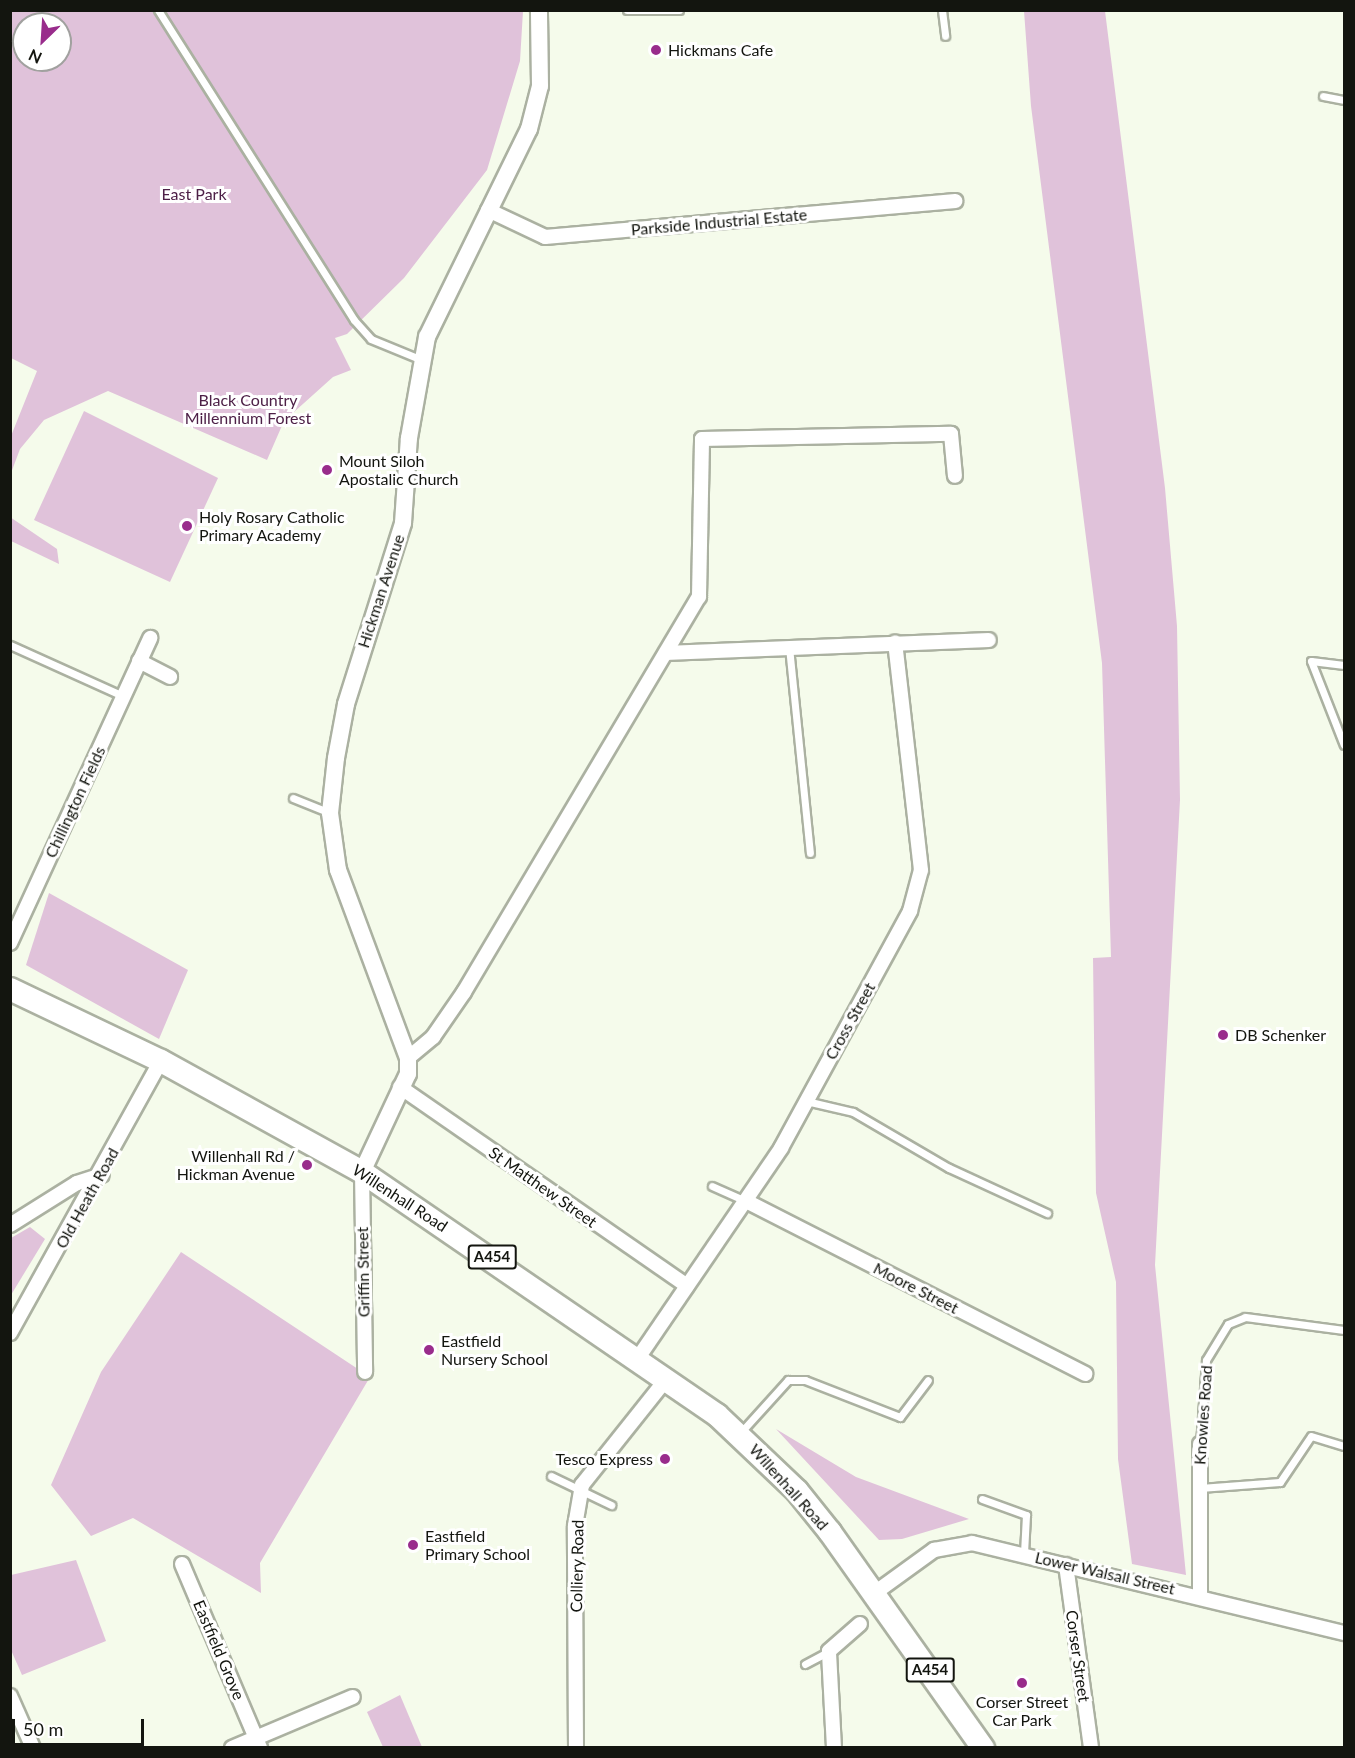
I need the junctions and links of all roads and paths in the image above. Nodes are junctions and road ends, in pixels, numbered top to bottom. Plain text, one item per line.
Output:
1 (158, 10) edge
2 (539, 10) edge
3 (627, 10) edge
4 (679, 10) edge
5 (942, 10) edge
6 (945, 36) dead end
7 (1323, 96) dead end
8 (1344, 100) edge
9 (956, 201) dead end
10 (488, 210) junction
11 (422, 360) junction
12 (955, 476) dead end
13 (150, 638) dead end
14 (989, 640) dead end
15 (895, 642) junction
16 (10, 645) edge
17 (789, 647) junction
18 (666, 653) junction
19 (140, 661) junction
20 (1344, 665) edge
21 (170, 677) dead end
22 (123, 696) junction
23 (1344, 745) edge
24 (293, 798) dead end
25 (330, 813) junction
26 (810, 853) dead end
27 (10, 943) edge
28 (10, 989) edge
29 (408, 1058) junction
30 (161, 1061) junction
31 (400, 1087) junction
32 (806, 1101) junction
33 (362, 1172) junction
34 (102, 1175) junction
35 (712, 1186) dead end
36 (746, 1201) junction
37 (1047, 1213) dead end
38 (10, 1225) edge
39 (687, 1286) junction
40 (1344, 1330) edge
41 (10, 1333) edge
42 (638, 1358) junction
43 (365, 1372) dead end
44 (1086, 1374) dead end
45 (667, 1378) junction
46 (928, 1380) dead end
47 (739, 1434) junction
48 (1200, 1444) joint
49 (1344, 1446) edge
50 (551, 1476) dead end
51 (1200, 1488) junction
52 (581, 1489) junction
53 (982, 1499) dead end
54 (611, 1505) dead end
55 (1024, 1554) junction
56 (182, 1564) dead end
57 (1066, 1565) junction
58 (876, 1592) junction
59 (1200, 1595) junction
60 (860, 1624) dead end
61 (1344, 1633) edge
62 (829, 1652) junction
63 (805, 1664) dead end
64 (10, 1696) edge
65 (353, 1697) dead end
66 (258, 1742) edge
67 (33, 1748) edge
68 (232, 1748) edge
69 (576, 1748) edge
70 (834, 1748) edge
71 (984, 1748) edge
72 (1091, 1748) edge

1 - 11 lane
2 - 10 street, Hickman Avenue
3 - 4 lane
5 - 6 lane
7 - 8 lane
9 - 10 street, Parkside Industrial Estate
10 - 11 street, Hickman Avenue
11 - 25 street, Hickman Avenue
12 - 18 street
13 - 19 street, Chillington Fields
14 - 15 street
15 - 17 street
15 - 32 street, Cross Street
16 - 22 lane
17 - 18 street
17 - 26 lane
18 - 29 street
19 - 21 street
19 - 22 street, Chillington Fields
20 - 23 lane
22 - 27 street, Chillington Fields
24 - 25 lane
25 - 29 street, Hickman Avenue
28 - 30 highway, Willenhall Road / A454
29 - 31 street
30 - 33 highway, Willenhall Road / A454
30 - 34 street, Old Heath Road
31 - 33 street
31 - 39 street, St Matthew Street
32 - 36 street, Cross Street
32 - 37 lane
33 - 42 highway, Willenhall Road / A454
33 - 43 street, Griffin Street
34 - 38 street
34 - 41 street, Old Heath Road
35 - 36 lane
36 - 39 street, Cross Street
36 - 44 street, Moore Street
39 - 42 street, Cross Street
40 - 48 lane, Knowles Road
42 - 45 highway, Willenhall Road / A454
45 - 47 highway, Willenhall Road / A454
45 - 52 street, Colliery Road
46 - 47 lane
47 - 58 highway, Willenhall Road / A454
48 - 51 street, Knowles Road
49 - 51 lane
50 - 52 lane
51 - 59 street, Knowles Road
52 - 54 lane
52 - 69 street, Colliery Road
53 - 55 lane
55 - 57 street, Lower Walsall Street
55 - 58 street, Lower Walsall Street
56 - 66 street, Eastfield Grove
57 - 59 street, Lower Walsall Street
57 - 72 street, Corser Street
58 - 71 highway, A454
59 - 61 street, Lower Walsall Street
60 - 62 street
62 - 63 lane
62 - 70 street
64 - 67 street
65 - 66 street
66 - 68 street

